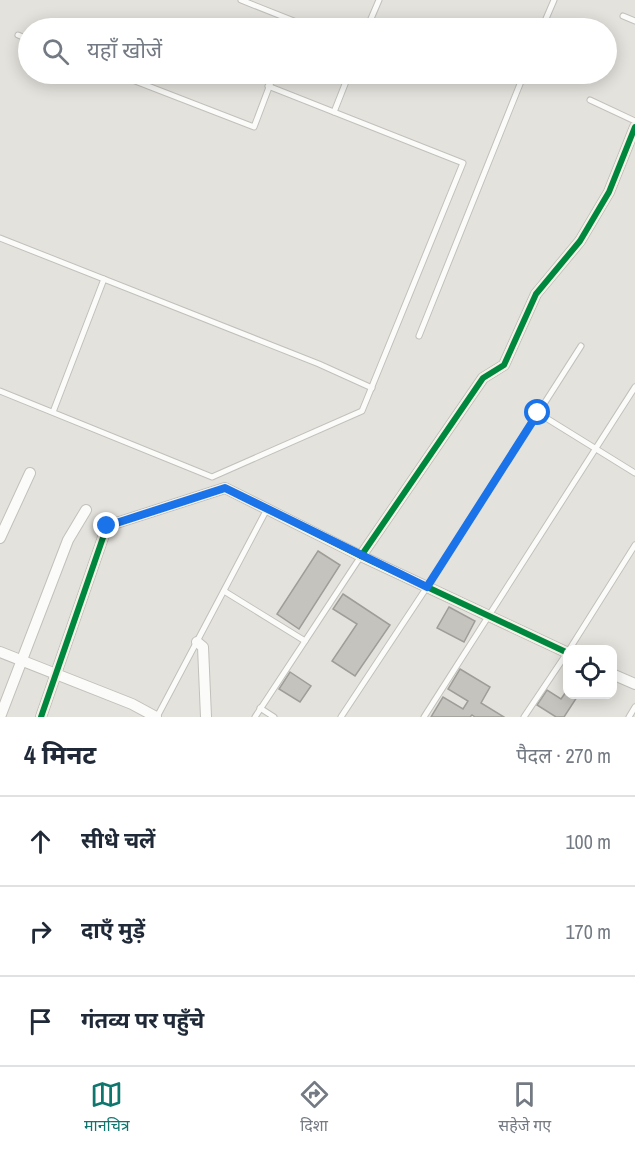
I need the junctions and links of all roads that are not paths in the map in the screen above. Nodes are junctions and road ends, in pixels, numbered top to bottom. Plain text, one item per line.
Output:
1 (241, 0) edge
2 (379, 0) edge
3 (554, 0) edge
4 (623, 16) dead end
5 (286, 18) edge
6 (371, 18) edge
7 (546, 18) edge
8 (635, 21) edge
9 (143, 84) edge
10 (269, 84) edge
11 (345, 84) edge
12 (520, 84) edge
13 (268, 87) junction
14 (590, 100) dead end
15 (333, 112) junction
16 (635, 121) edge
17 (635, 127) edge
18 (0, 238) edge
19 (104, 279) junction
20 (419, 336) dead end
21 (581, 346) dead end
22 (635, 387) edge
23 (372, 388) junction
24 (0, 391) edge
25 (53, 412) junction
26 (538, 413) junction
27 (596, 449) junction
28 (30, 473) dead end
29 (635, 473) edge
30 (267, 509) junction
31 (86, 510) dead end
32 (0, 538) edge
33 (635, 545) edge
34 (361, 556) junction
35 (427, 587) junction
36 (224, 591) junction
37 (490, 616) junction
38 (305, 641) junction
39 (197, 642) junction
40 (572, 645) edge
41 (563, 650) edge
42 (0, 652) edge
43 (563, 659) edge
44 (22, 661) junction
45 (56, 674) junction
46 (617, 676) edge
47 (635, 684) edge
48 (635, 707) edge
49 (260, 708) junction
50 (0, 717) edge
51 (41, 717) edge
52 (156, 717) edge
53 (206, 717) edge
54 (255, 717) edge
55 (274, 717) edge
56 (341, 717) edge
57 (424, 717) edge
58 (524, 717) edge
59 (629, 717) edge

1 - 5 lane
2 - 6 lane
3 - 7 lane
4 - 8 lane
9 - 13 lane
10 - 13 lane
11 - 15 lane
12 - 20 lane
13 - 15 lane
14 - 16 lane
15 - 23 lane
17 - 34 street
18 - 19 lane
19 - 23 lane
19 - 25 lane
21 - 26 lane
22 - 27 lane
23 - 25 lane
24 - 25 lane
26 - 27 lane
26 - 35 lane
27 - 29 lane
27 - 37 lane
28 - 32 street
30 - 34 street
30 - 36 lane
30 - 45 street
31 - 44 street
33 - 40 lane
34 - 35 street
34 - 38 lane
35 - 37 street
35 - 56 lane
36 - 38 lane
36 - 39 lane
37 - 41 street
37 - 57 lane
38 - 49 lane
39 - 52 lane
39 - 53 street
42 - 44 street
43 - 58 lane
44 - 45 street
44 - 50 street
45 - 51 street
45 - 52 street
46 - 47 street
48 - 59 lane
49 - 54 lane
49 - 55 lane

